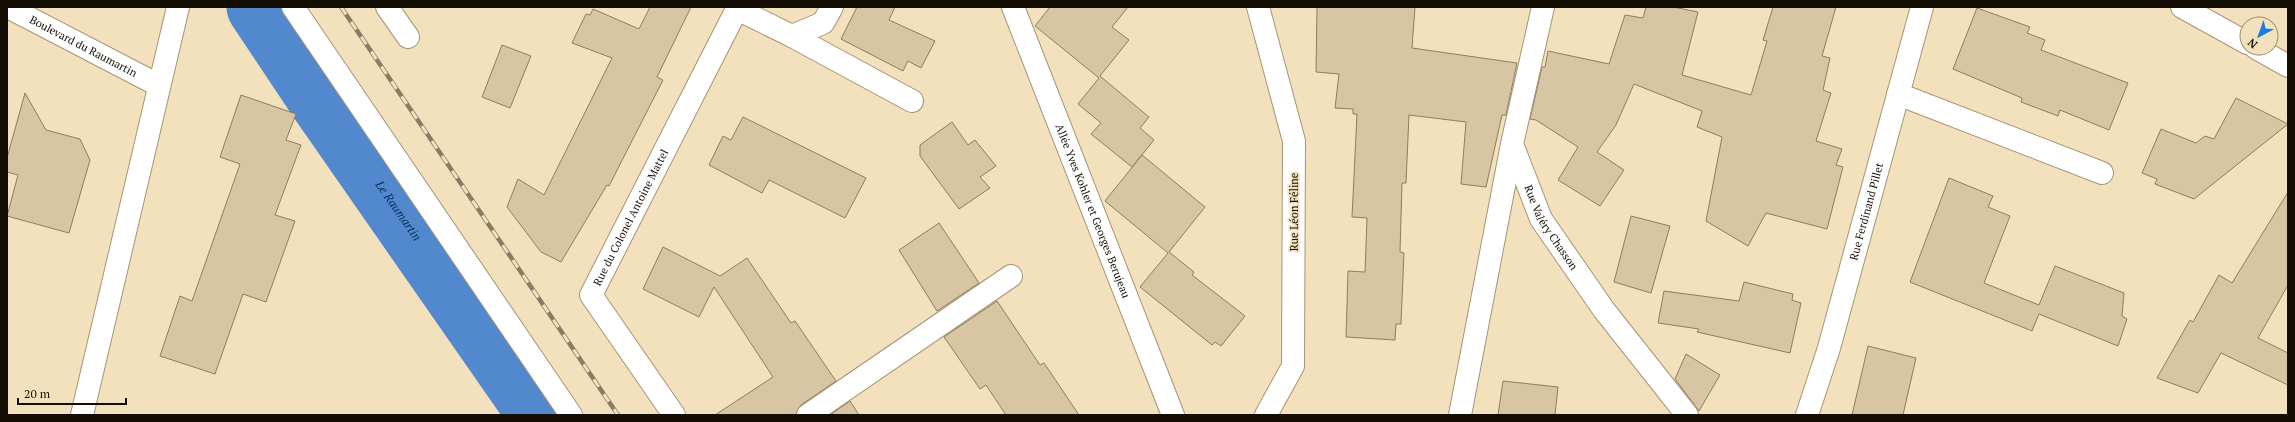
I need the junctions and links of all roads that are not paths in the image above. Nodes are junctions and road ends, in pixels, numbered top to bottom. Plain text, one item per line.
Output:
1 (8, 7) edge
2 (178, 7) edge
3 (293, 7) edge
4 (387, 7) edge
5 (832, 7) edge
6 (1013, 7) edge
7 (1258, 7) edge
8 (1543, 7) edge
9 (1922, 7) edge
10 (2182, 7) edge
11 (738, 8) edge
12 (792, 36) junction
13 (408, 37) dead end
14 (2239, 39) edge
15 (2270, 56) edge
16 (2288, 66) edge
17 (158, 85) junction
18 (1898, 94) junction
19 (912, 101) dead end
20 (1512, 144) junction
21 (2102, 173) dead end
22 (1011, 276) dead end
23 (82, 415) edge
24 (571, 415) edge
25 (674, 415) edge
26 (808, 415) edge
27 (1172, 415) edge
28 (1266, 415) edge
29 (1460, 415) edge
30 (1686, 415) edge
31 (1807, 415) edge

1 - 17 street, Boulevard du Raumartin
2 - 17 street
3 - 24 street
4 - 13 street
5 - 12 street
6 - 27 street, Allée Yves Kohler et Georges Berujeau
7 - 28 street, Rue Léon Féline
8 - 20 street
9 - 18 street, Rue Ferdinand Pillet
10 - 14 street
11 - 12 street, Rue du Colonel Antoine Mattel
11 - 25 street, Rue du Colonel Antoine Mattel
12 - 19 street, Rue du Colonel Antoine Mattel
15 - 16 street
17 - 23 street
18 - 21 street
18 - 31 street, Rue Ferdinand Pillet
20 - 29 street
20 - 30 street, Rue Valéry Chasson
22 - 26 street

